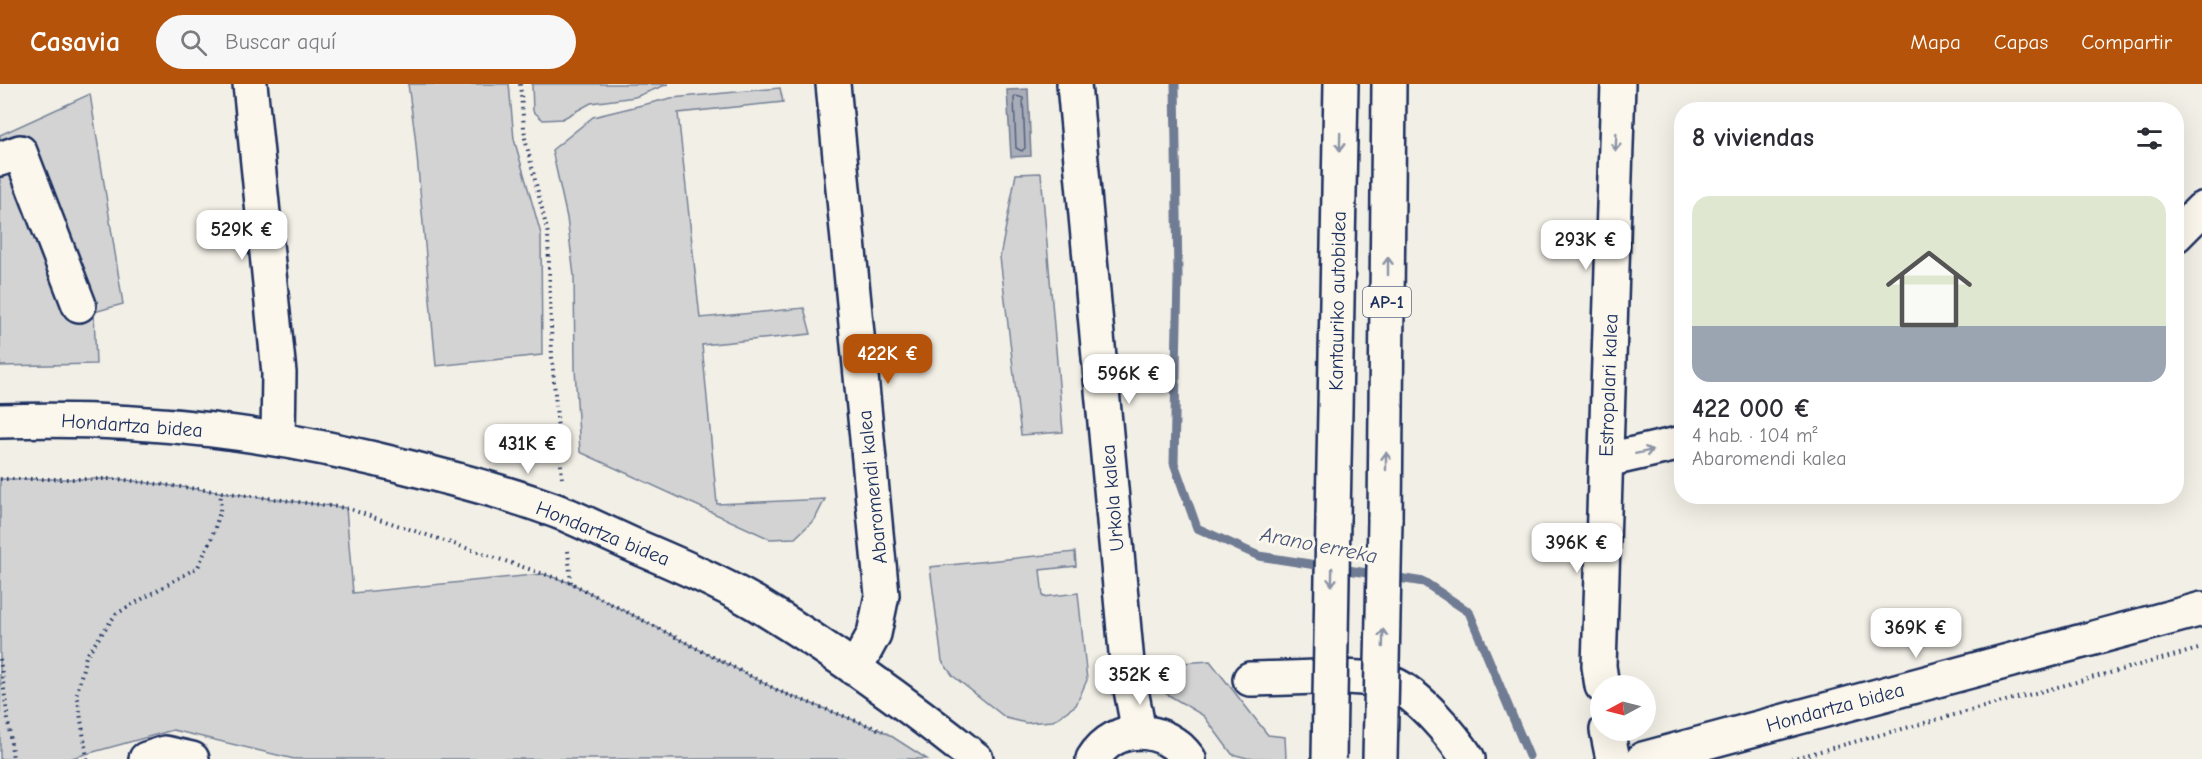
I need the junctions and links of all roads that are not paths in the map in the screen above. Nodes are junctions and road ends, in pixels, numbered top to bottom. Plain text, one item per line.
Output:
1 (250, 84) edge
2 (833, 84) edge
3 (1074, 84) edge
4 (1341, 84) edge
5 (1389, 84) edge
6 (1618, 84) edge
7 (0, 159) edge
8 (2202, 208) edge
9 (2184, 227) edge
10 (79, 305) dead end
11 (0, 421) edge
12 (278, 438) junction
13 (1674, 445) edge
14 (1606, 460) junction
15 (2202, 609) edge
16 (855, 669) junction
17 (1600, 675) edge
18 (1250, 679) dead end
19 (1139, 732) junction
20 (1609, 741) edge
21 (146, 759) edge
22 (192, 759) edge
23 (976, 759) edge
24 (1093, 759) edge
25 (1189, 759) edge
26 (1329, 759) edge
27 (1380, 759) edge
28 (1468, 759) edge
29 (1613, 759) edge
30 (1642, 759) edge

1 - 12 main road
2 - 16 main road, Abaromendi kalea
3 - 19 main road, Urkola kalea
4 -> 26 main road, Kantauriko autobidea / AP-1, bridge
27 -> 5 main road, AP-1, bridge
6 -> 14 main road, Estropalari kalea
7 - 10 main road
8 - 9 main road
11 - 12 main road, Hondartza bidea
12 - 16 main road, Hondartza bidea
14 -> 13 main road
14 - 17 main road, Estropalari kalea
15 - 30 main road, Hondartza bidea
16 - 23 main road, Hondartza bidea
18 - 28 main road
19 - 24 main road
19 - 25 main road
20 - 29 main road
21 - 22 main road

